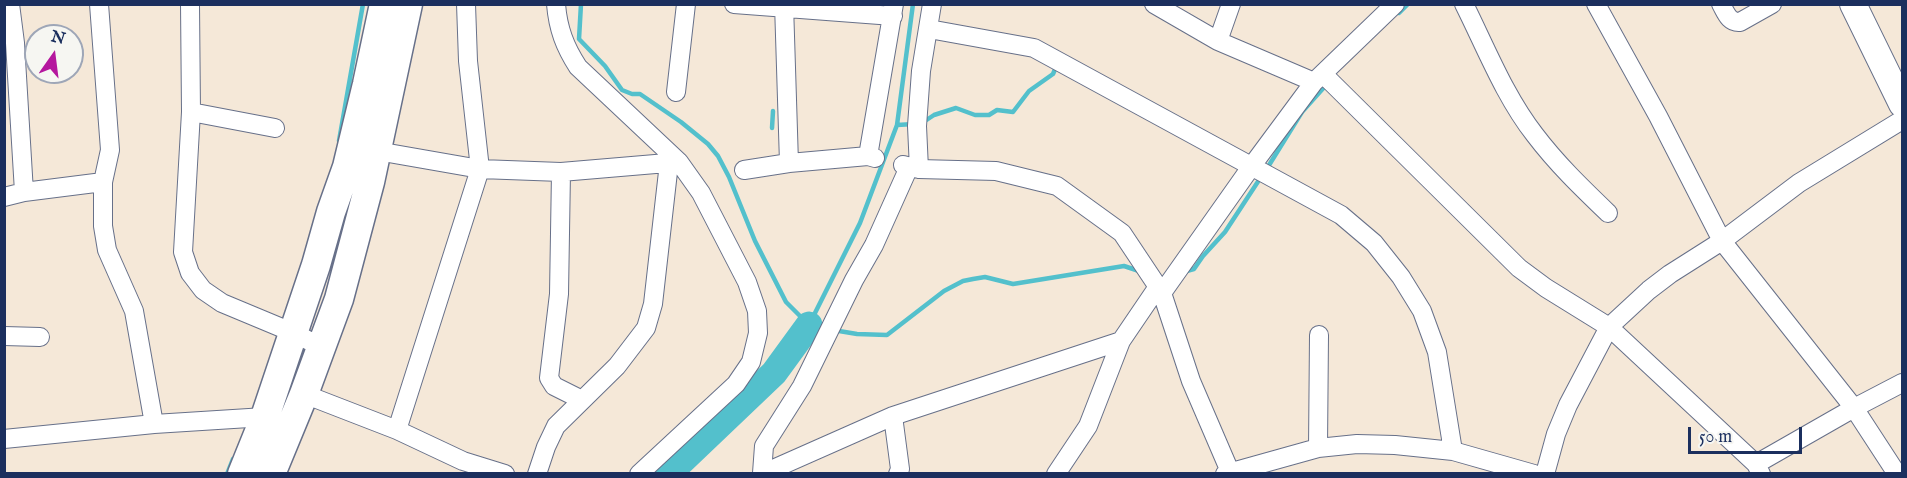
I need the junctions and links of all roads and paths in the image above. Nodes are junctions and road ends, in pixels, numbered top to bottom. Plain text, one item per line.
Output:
1 (10, 4) edge
2 (99, 4) edge
3 (190, 4) edge
4 (384, 4) edge
5 (408, 4) edge
6 (466, 4) edge
7 (556, 4) edge
8 (686, 4) edge
9 (734, 4) edge
10 (932, 4) edge
11 (1154, 4) edge
12 (1231, 4) edge
13 (1395, 4) edge
14 (1464, 4) edge
15 (1596, 4) edge
16 (1722, 4) edge
17 (1772, 4) edge
18 (1853, 4) edge
19 (784, 7) edge
20 (893, 10) edge
21 (929, 29) junction
22 (1218, 42) junction
23 (1319, 78) junction
24 (676, 92) dead end
25 (1902, 104) edge
26 (191, 112) junction
27 (1902, 120) edge
28 (275, 128) dead end
29 (377, 150) junction
30 (674, 163) junction
31 (789, 163) junction
32 (910, 167) junction
33 (1251, 167) junction
34 (480, 169) junction
35 (744, 170) dead end
36 (561, 172) junction
37 (103, 182) junction
38 (24, 192) junction
39 (4, 196) edge
40 (1608, 213) dead end
41 (1722, 241) junction
42 (1159, 290) junction
43 (1609, 327) junction
44 (294, 333) junction
45 (1319, 334) dead end
46 (4, 336) edge
47 (40, 337) dead end
48 (1121, 341) junction
49 (321, 347) junction
50 (1902, 382) edge
51 (304, 394) junction
52 (582, 400) junction
53 (1854, 408) junction
54 (893, 416) junction
55 (265, 417) junction
56 (154, 424) junction
57 (397, 430) junction
58 (4, 439) edge
59 (1318, 448) junction
60 (1453, 451) junction
61 (461, 467) edge
62 (1759, 469) edge
63 (904, 472) edge
64 (762, 473) edge
65 (1229, 473) edge
66 (242, 474) edge
67 (271, 474) edge
68 (505, 474) edge
69 (537, 474) edge
70 (639, 474) edge
71 (1056, 474) edge
72 (1534, 474) edge
73 (1545, 474) edge
74 (1897, 474) edge

1 - 38 street
2 - 37 street
3 - 26 street
4 - 44 main road
5 - 29 main road
6 - 34 street
7 - 30 street
8 - 24 street
9 - 19 street
10 - 21 street
11 - 22 street
12 - 22 street
13 - 23 street
14 - 40 street
15 - 41 street
16 - 17 street
18 - 25 main road
19 - 20 street
19 - 31 street
20 - 31 street
21 - 32 street
21 - 33 street
22 - 23 street
23 - 33 street
23 - 43 street
26 - 28 street
26 - 44 street
27 - 41 street
29 - 34 street
29 - 49 main road
30 - 36 street
30 - 52 street
30 - 70 street
31 - 35 street
32 - 42 street
32 - 64 street
33 - 42 street
33 - 60 street
34 - 36 street
34 - 57 street
36 - 52 street
37 - 38 street
37 - 56 street
38 - 39 street
41 - 43 street
41 - 53 street
42 - 48 street
42 - 65 street
43 - 62 street
43 - 73 street
44 - 49 street
44 - 55 main road
45 - 59 street
46 - 47 street
48 - 54 street
48 - 71 street
49 - 51 main road
50 - 53 street
51 - 57 street
51 - 67 main road
52 - 69 street
53 - 62 street
53 - 74 street
54 - 63 street
54 - 64 street
55 - 56 street
55 - 66 main road
56 - 58 street
57 - 61 street
59 - 60 street
59 - 65 street
60 - 72 street
61 - 68 street

